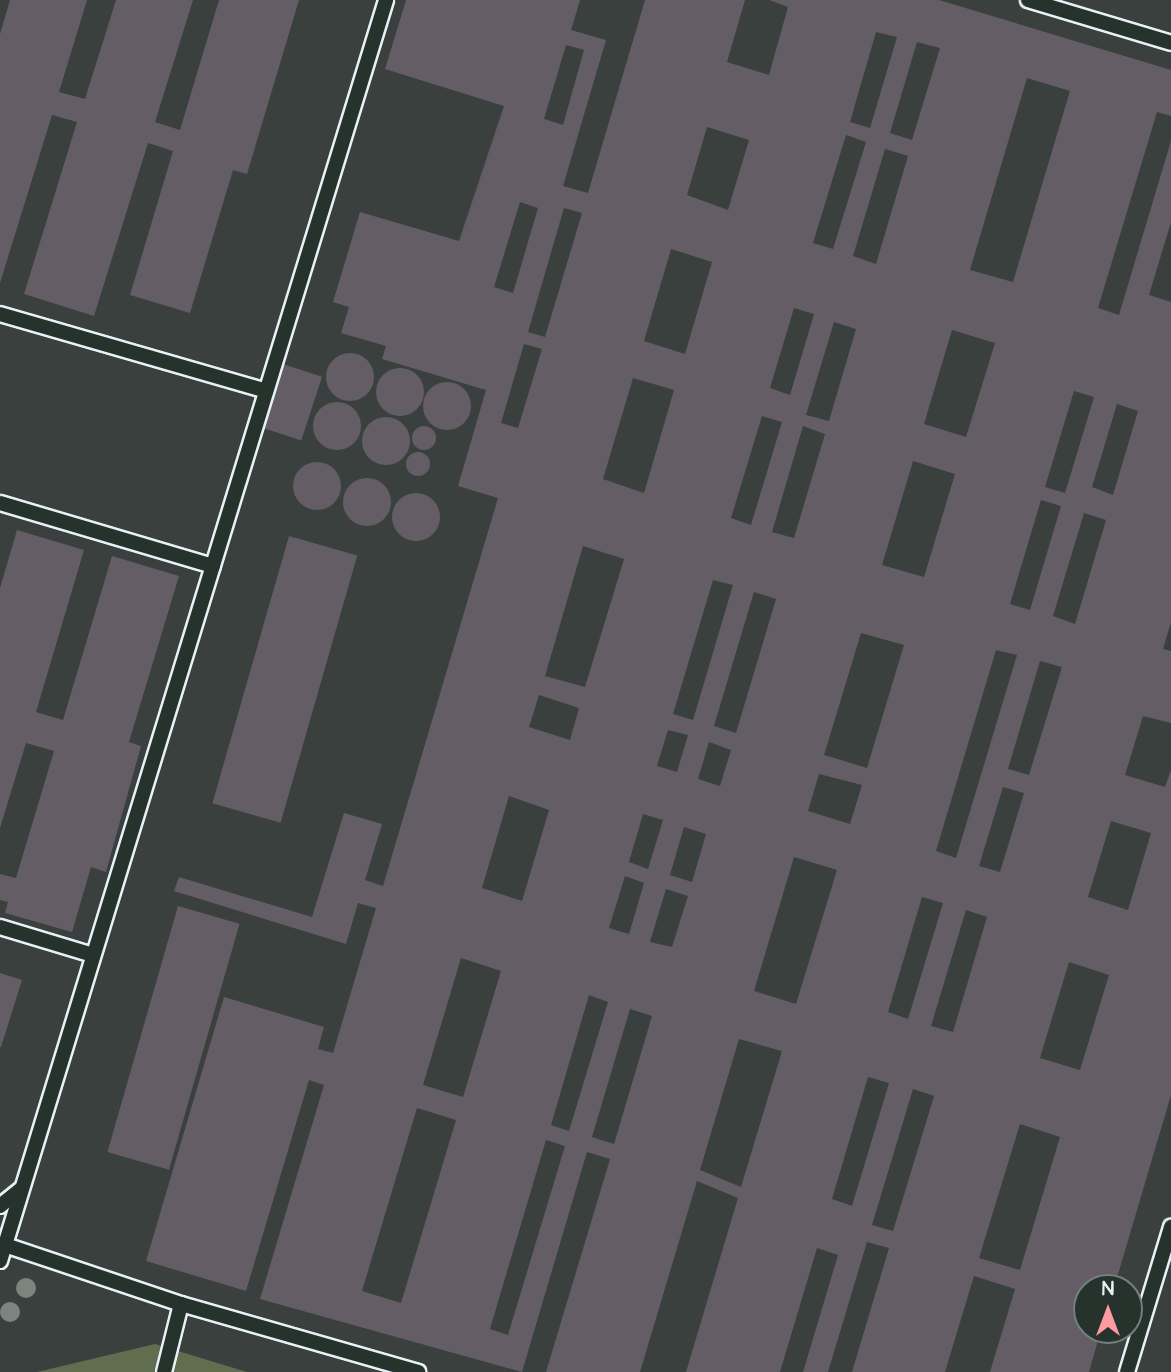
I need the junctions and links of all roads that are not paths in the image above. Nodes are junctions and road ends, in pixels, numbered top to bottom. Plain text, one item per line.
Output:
1 (386, 0) edge
2 (1028, 0) edge
3 (1171, 43) edge
4 (0, 314) edge
5 (266, 391) junction
6 (0, 503) edge
7 (213, 566) junction
8 (0, 928) edge
9 (93, 955) junction
10 (22, 1188) junction
11 (0, 1206) edge
12 (1171, 1227) edge
13 (5, 1245) junction
14 (0, 1261) edge
15 (181, 1304) junction
16 (164, 1372) edge
17 (418, 1372) edge
18 (1127, 1372) edge

1 - 5 lane
2 - 3 lane
4 - 5 lane
5 - 7 lane
6 - 7 lane
7 - 9 lane
8 - 9 lane
9 - 10 lane
10 - 11 lane
10 - 13 lane
12 - 18 lane
13 - 14 lane
13 - 15 lane
15 - 16 lane
15 - 17 lane

